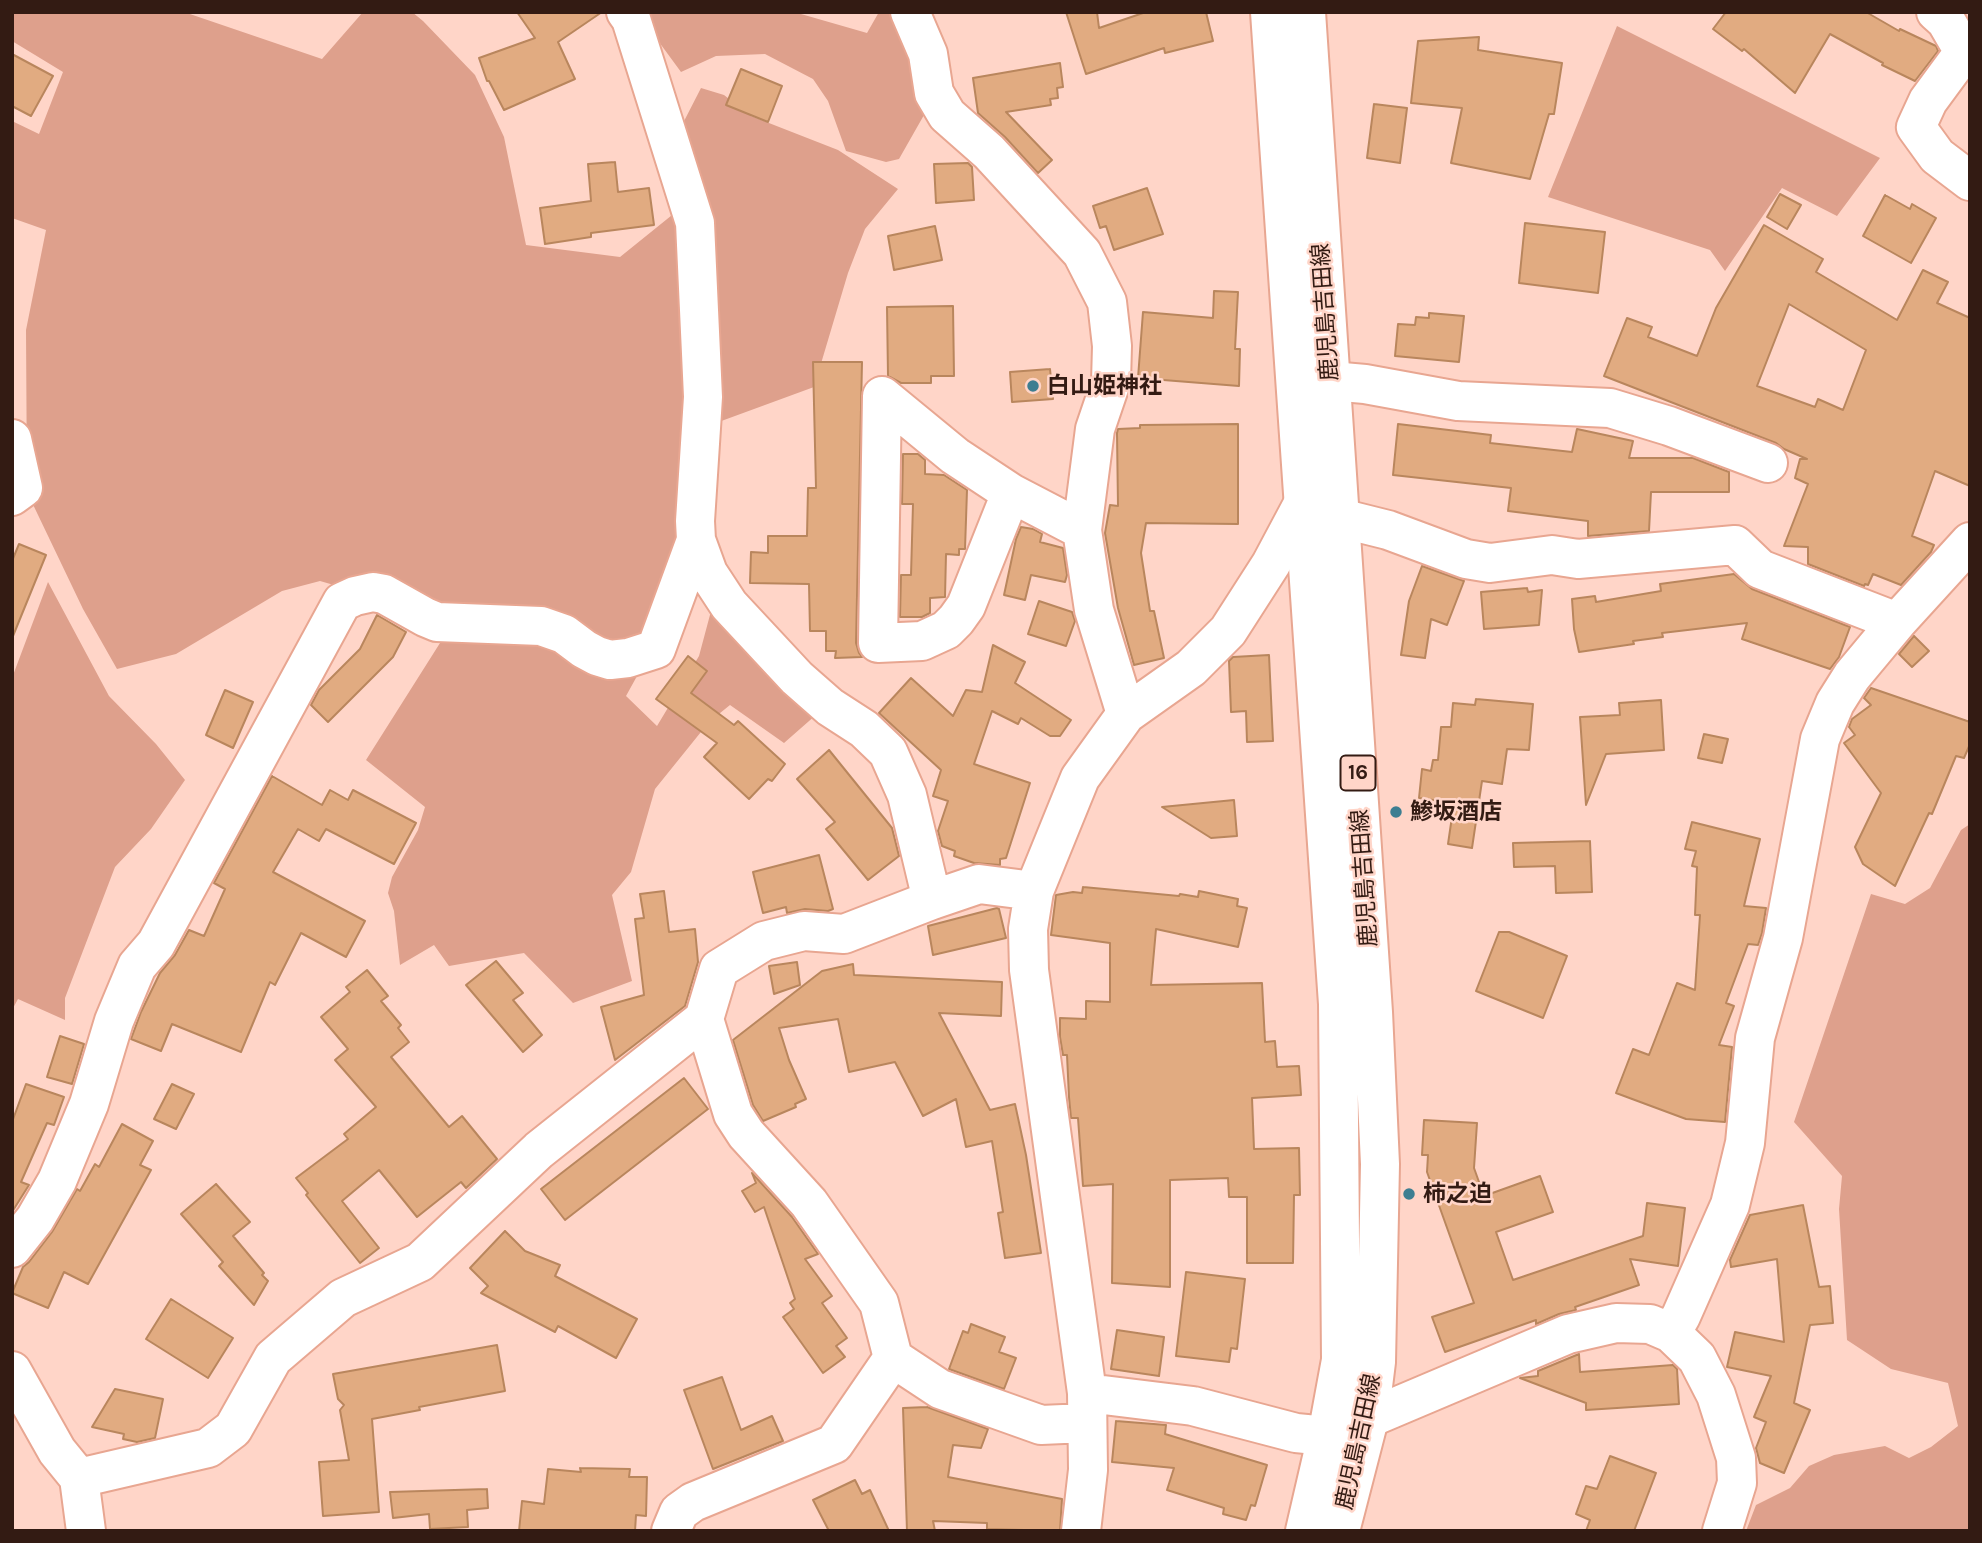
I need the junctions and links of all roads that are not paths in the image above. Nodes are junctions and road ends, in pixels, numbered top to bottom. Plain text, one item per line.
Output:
1 (626, 12) edge
2 (910, 12) edge
3 (1270, 12) edge
4 (1306, 12) edge
5 (1936, 12) edge
6 (1970, 181) edge
7 (1331, 381) junction
8 (12, 439) edge
9 (1768, 463) dead end
10 (1011, 493) junction
11 (12, 496) edge
12 (1304, 502) junction
13 (1340, 518) junction
14 (1082, 530) junction
15 (696, 540) junction
16 (1970, 541) edge
17 (1897, 622) junction
18 (1126, 714) junction
19 (1034, 891) junction
20 (932, 900) junction
21 (705, 1019) junction
22 (12, 1248) edge
23 (1671, 1333) junction
24 (893, 1358) junction
25 (12, 1371) edge
26 (1087, 1408) junction
27 (1369, 1419) junction
28 (1327, 1436) junction
29 (79, 1478) junction
30 (86, 1531) edge
31 (671, 1531) edge
32 (1081, 1531) edge
33 (1305, 1531) edge
34 (1340, 1531) edge
35 (1722, 1531) edge

1 - 15 street
2 - 14 street
3 - 12 street, 鹿児島吉田線 / 16
4 - 7 street, 鹿児島吉田線 / 16
5 - 6 street
7 - 9 street
7 - 13 street, 鹿児島吉田線 / 16
8 - 11 street
10 - 10 street
10 - 14 street
12 - 18 street
12 - 28 street, 鹿児島吉田線 / 16
13 - 17 street
13 - 27 street, 鹿児島吉田線 / 16
14 - 18 street
15 - 20 street
15 - 22 street
16 - 17 street
17 - 23 street
18 - 19 street
19 - 20 street
19 - 26 street
20 - 21 street
21 - 24 street
21 - 29 street
23 - 27 street
23 - 35 street
24 - 26 street
24 - 31 street
25 - 29 street
26 - 28 street
26 - 32 street
27 - 28 street
27 - 34 street, 鹿児島吉田線 / 16
28 - 33 street, 鹿児島吉田線 / 16
29 - 30 street

